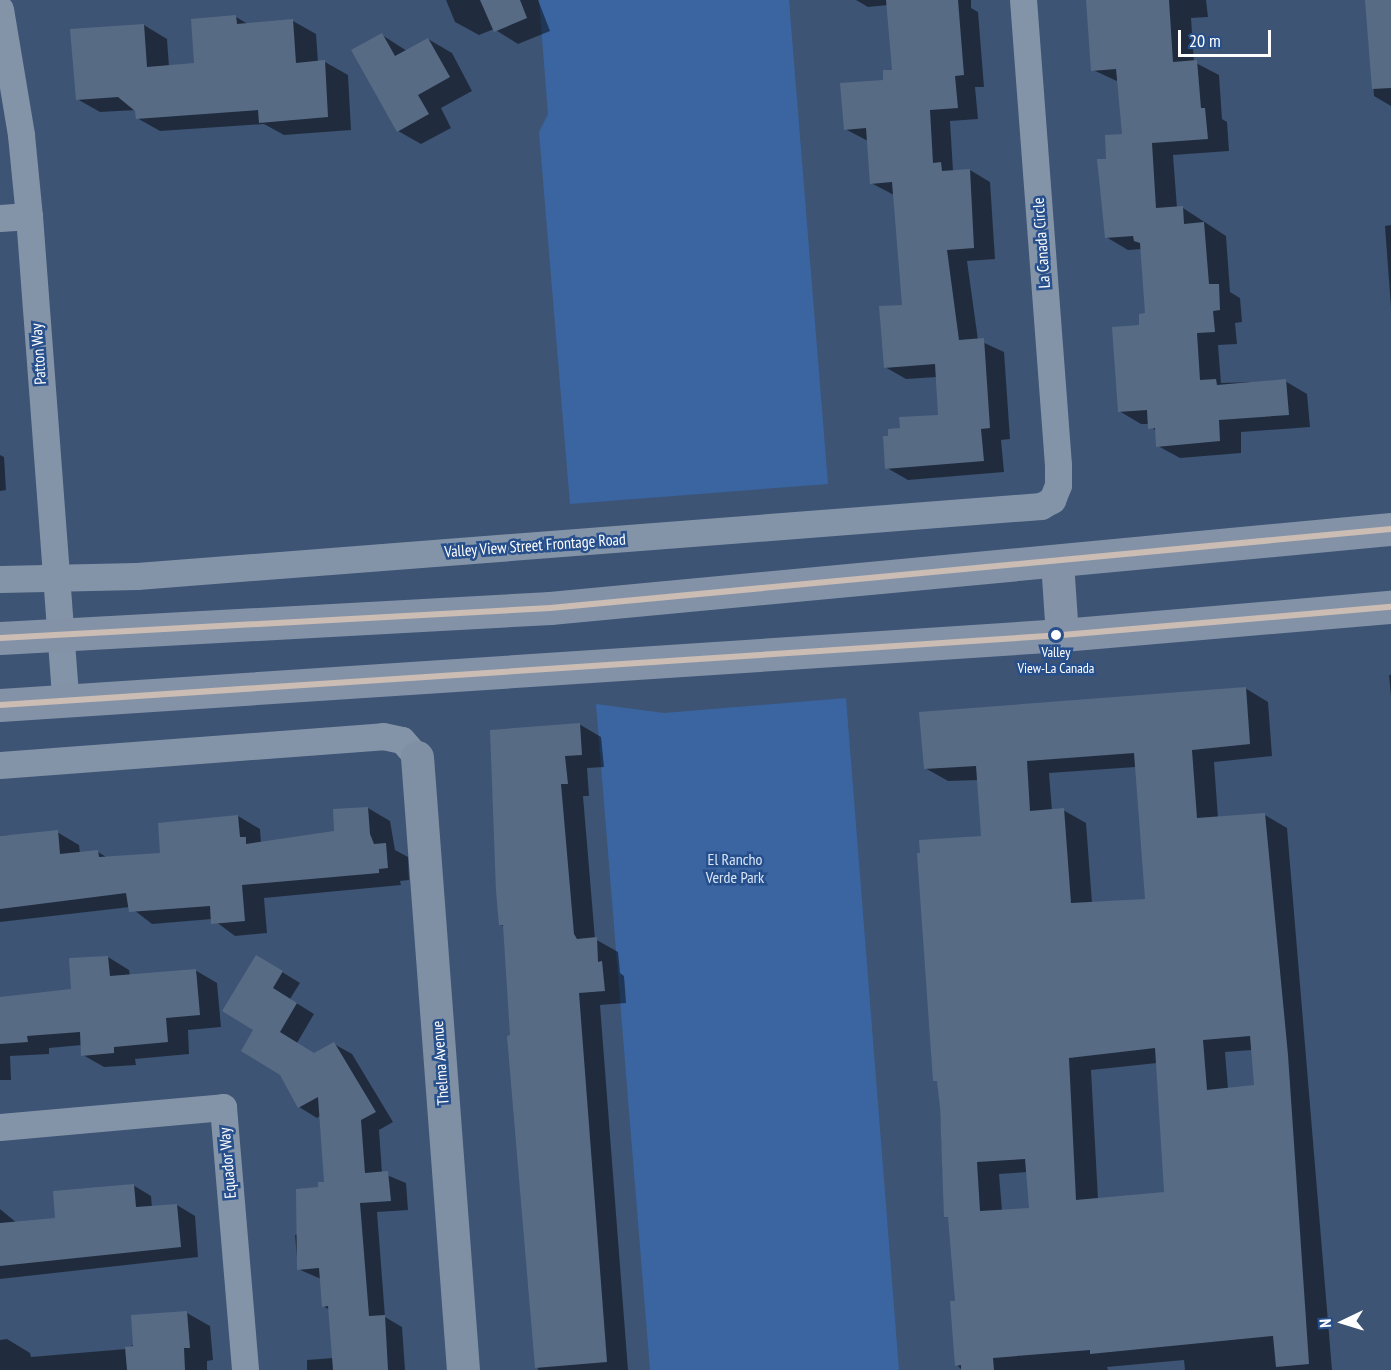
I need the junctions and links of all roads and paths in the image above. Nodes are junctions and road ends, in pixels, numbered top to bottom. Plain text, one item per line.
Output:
1 (1023, 0) edge
2 (0, 9) edge
3 (29, 216) junction
4 (0, 218) edge
5 (1058, 485) joint
6 (1391, 529) edge
7 (1057, 562) junction
8 (54, 577) junction
9 (0, 579) edge
10 (1391, 607) edge
11 (58, 633) junction
12 (1062, 635) junction
13 (0, 638) edge
14 (65, 700) junction
15 (0, 705) edge
16 (417, 757) joint
17 (0, 765) edge
18 (0, 1127) edge
19 (245, 1370) edge
20 (463, 1370) edge

1 - 5 street, La Canada Circle
2 - 3 street, Patton Way
3 - 4 street
3 - 8 street, Patton Way
5 - 8 street, Valley View Street Frontage Road
6 - 7 main road
7 - 11 main road
7 - 12 main road
8 - 9 street, Valley View Street Frontage Road
8 - 11 street, Patton Way
10 - 12 main road
11 - 13 main road
11 - 14 street, Patton Way
12 - 14 main road
14 - 15 main road
16 - 17 street
16 - 20 street, Thelma Avenue
18 - 19 street, Equador Way

